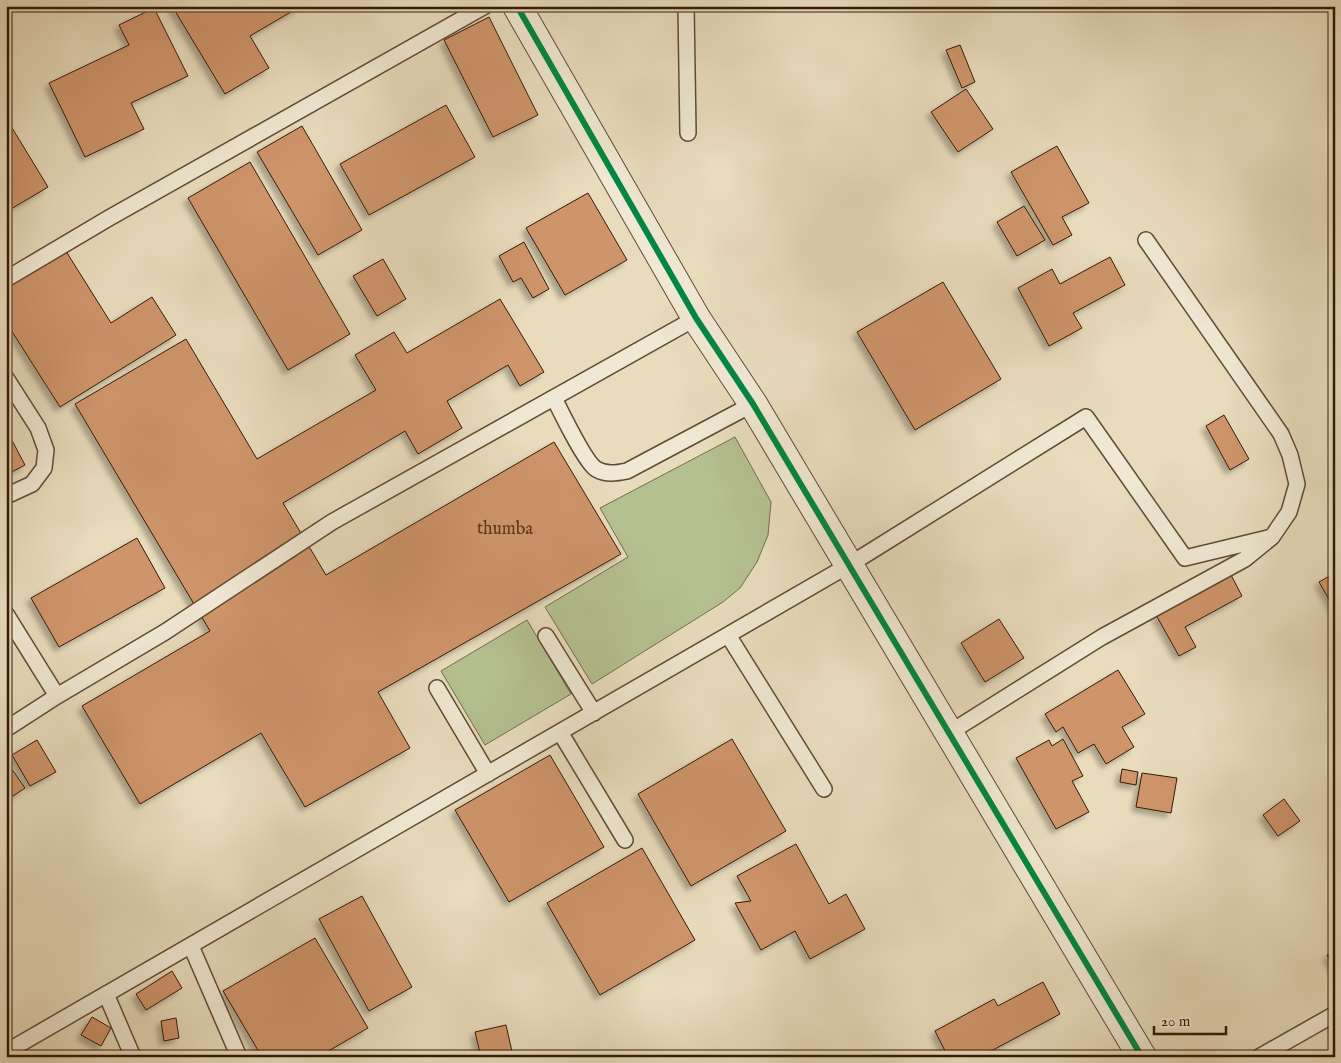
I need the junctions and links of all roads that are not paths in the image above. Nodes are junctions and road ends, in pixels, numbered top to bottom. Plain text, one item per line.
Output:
1 (485, 6) edge
2 (517, 6) edge
3 (686, 6) edge
4 (688, 133) dead end
5 (1146, 240) dead end
6 (6, 279) edge
7 (696, 318) junction
8 (6, 378) edge
9 (554, 398) junction
10 (753, 404) junction
11 (6, 496) edge
12 (1272, 537) junction
13 (849, 565) junction
14 (6, 614) edge
15 (728, 635) junction
16 (546, 636) dead end
17 (437, 688) dead end
18 (57, 696) junction
19 (594, 712) junction
20 (6, 729) edge
21 (560, 732) junction
22 (950, 733) junction
23 (488, 774) junction
24 (824, 789) dead end
25 (625, 840) dead end
26 (191, 946) junction
27 (106, 994) junction
28 (1335, 1014) edge
29 (8, 1046) edge
30 (133, 1057) edge
31 (239, 1057) edge
32 (1142, 1057) edge
33 (1259, 1057) edge

1 - 6 lane
2 - 7 street
3 - 4 lane
5 - 12 lane
7 - 9 lane
7 - 10 street
8 - 11 lane
9 - 10 lane
9 - 18 lane
10 - 13 street
12 - 13 lane
12 - 22 lane
13 - 15 lane
13 - 22 street
14 - 18 lane
15 - 19 lane
15 - 24 lane
16 - 19 lane
17 - 23 lane
18 - 20 lane
19 - 21 lane
21 - 23 lane
21 - 25 lane
22 - 32 street
23 - 26 lane
26 - 27 lane
26 - 31 lane
27 - 29 lane
27 - 30 lane
28 - 33 lane

